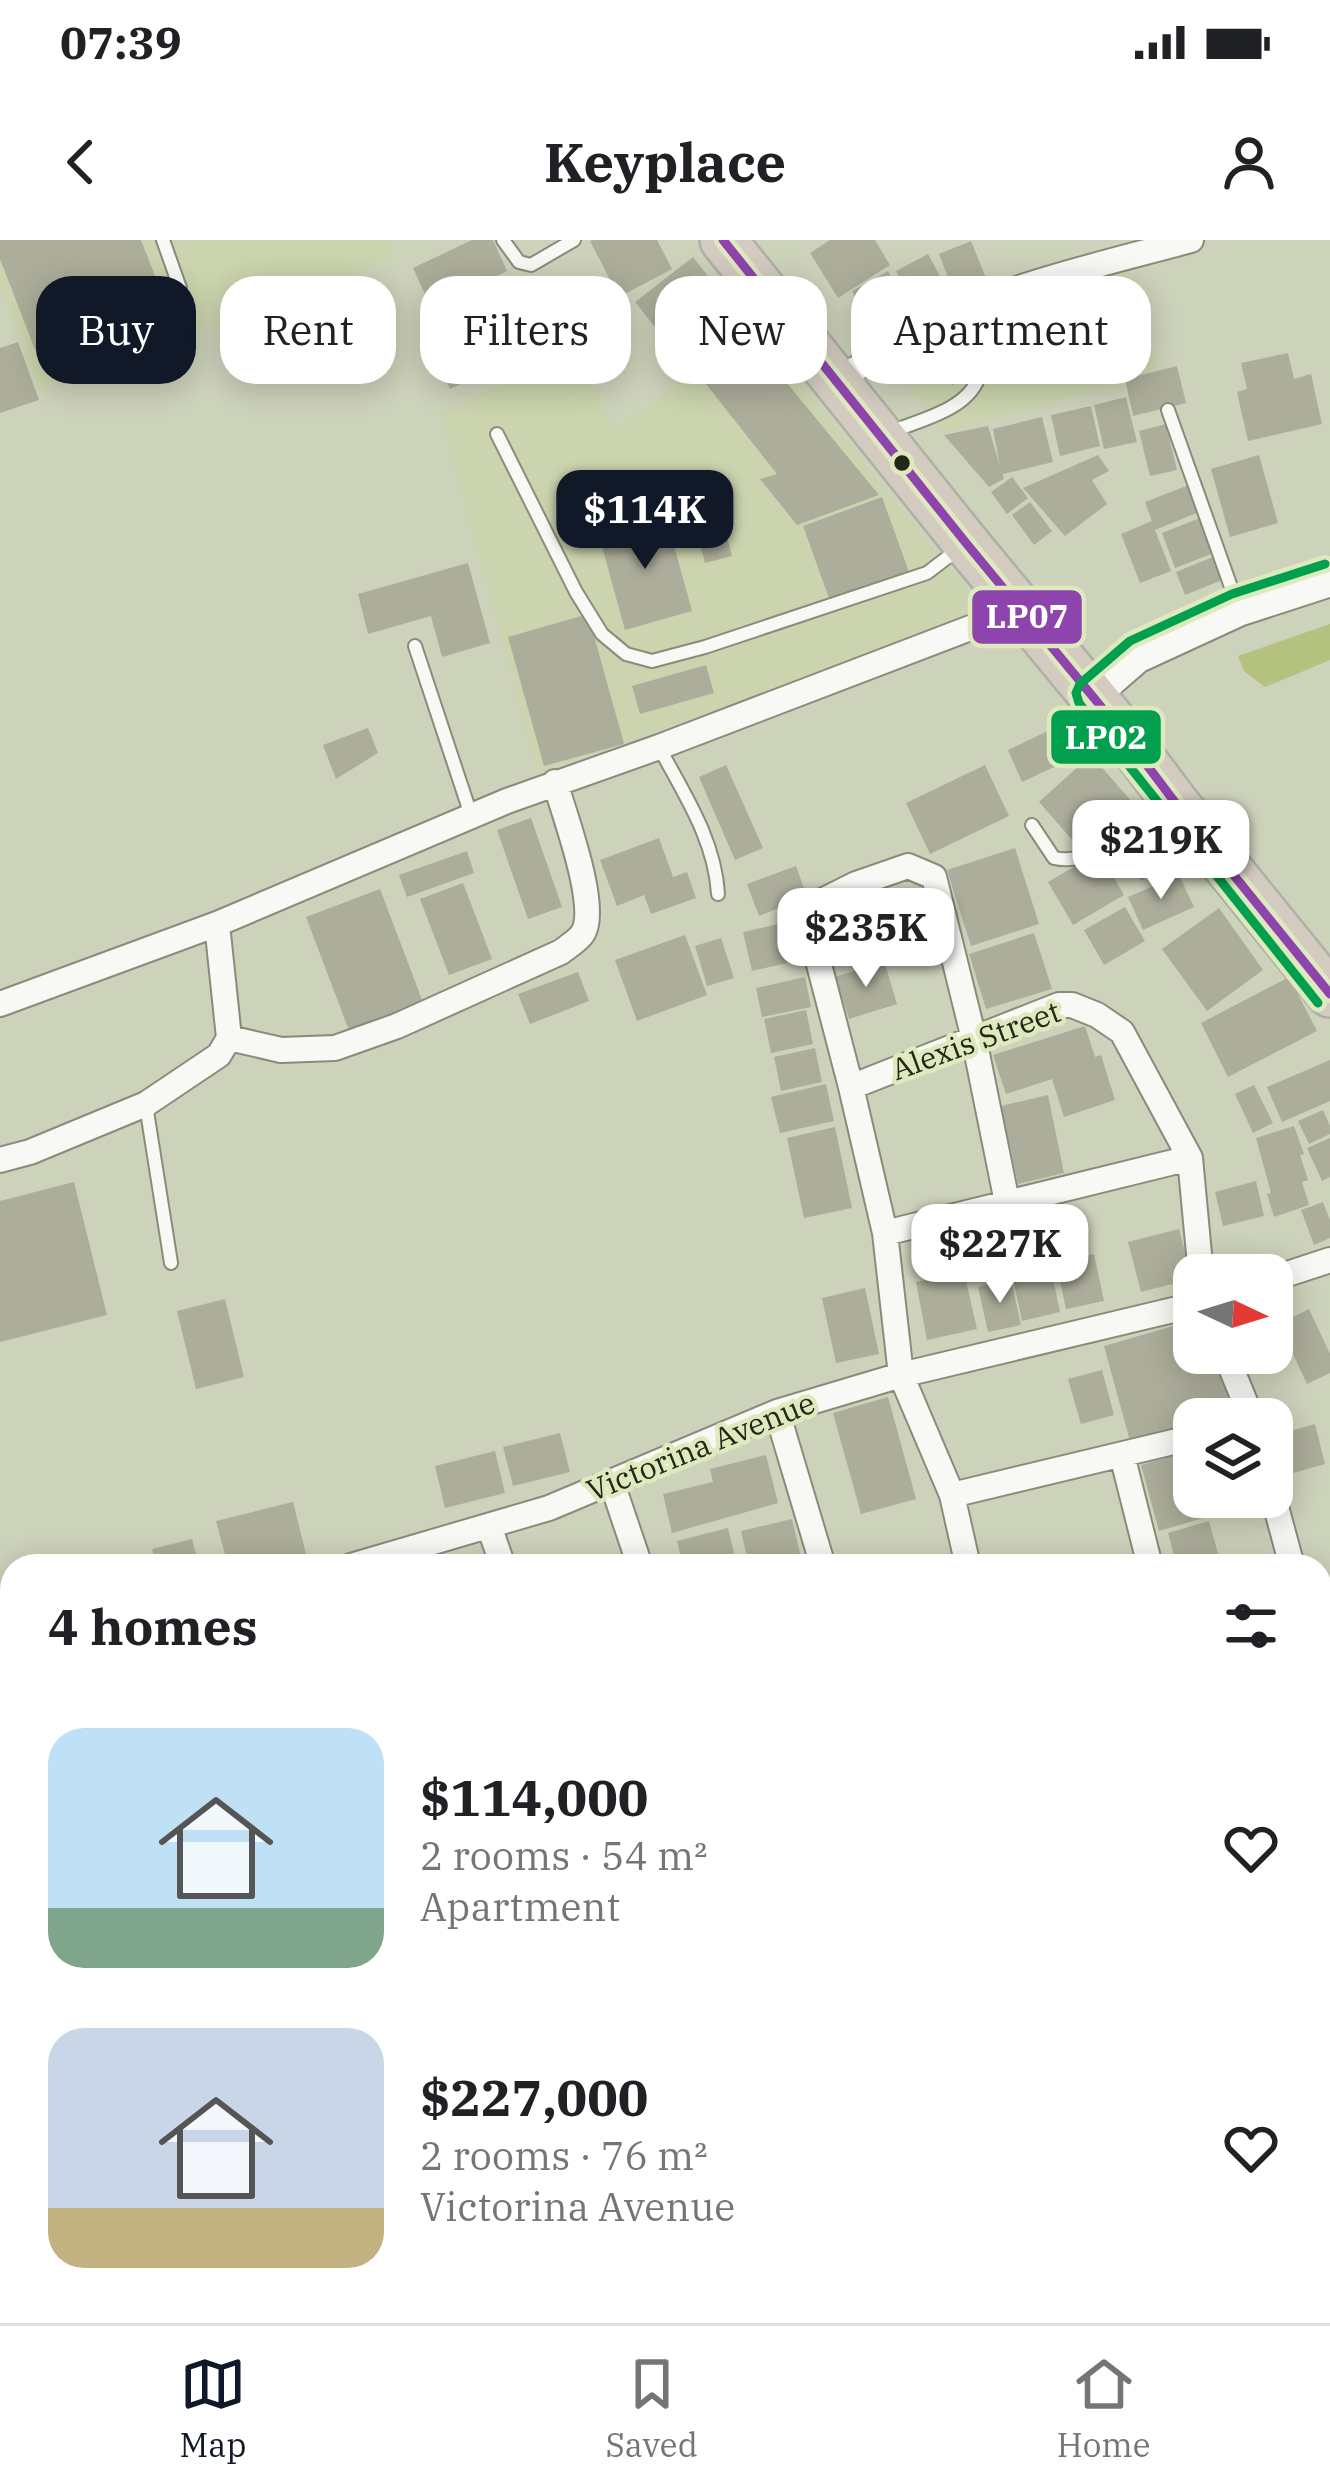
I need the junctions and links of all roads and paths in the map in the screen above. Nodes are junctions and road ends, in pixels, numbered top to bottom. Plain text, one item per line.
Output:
1 (163, 240) edge
2 (503, 240) edge
3 (574, 240) edge
4 (1191, 240) edge
5 (731, 242) edge
6 (176, 276) edge
7 (1058, 276) edge
8 (851, 373) edge
9 (838, 381) junction
10 (977, 384) edge
11 (1168, 410) dead end
12 (496, 434) dead end
13 (881, 436) junction
14 (966, 543) junction
15 (1330, 578) edge
16 (1238, 608) junction
17 (1021, 609) junction
18 (415, 646) dead end
19 (1091, 694) junction
20 (659, 747) junction
21 (555, 782) junction
22 (1177, 805) junction
23 (471, 815) junction
24 (1032, 825) dead end
25 (718, 894) dead end
26 (217, 924) junction
27 (1330, 994) edge
28 (0, 1004) edge
29 (229, 1038) junction
30 (974, 1039) junction
31 (851, 1087) junction
32 (146, 1104) junction
33 (1190, 1159) junction
34 (0, 1160) edge
35 (1006, 1202) junction
36 (886, 1233) junction
37 (1199, 1254) edge
38 (1330, 1260) edge
39 (171, 1262) dead end
40 (1293, 1272) edge
41 (1173, 1310) edge
42 (901, 1375) junction
43 (776, 1412) junction
44 (1173, 1442) edge
45 (1122, 1455) junction
46 (612, 1483) junction
47 (952, 1495) junction
48 (1279, 1518) edge
49 (489, 1526) junction
50 (398, 1554) edge
51 (499, 1554) edge
52 (636, 1554) edge
53 (819, 1554) edge
54 (965, 1554) edge
55 (1147, 1554) edge
56 (1289, 1554) edge

1 - 6 lane
2 - 3 lane
4 - 7 street
5 - 9 highway
8 - 9 street
9 - 13 highway
10 - 13 lane
11 - 16 lane
12 - 14 lane
13 - 14 highway
14 - 17 highway
15 - 16 main road
16 - 19 main road
17 - 19 highway
17 - 20 street
18 - 23 lane
19 - 22 highway
20 - 21 street
20 - 25 lane
21 - 23 street
21 - 29 street
22 - 24 lane
22 - 27 highway
23 - 26 street
26 - 28 street
26 - 29 street
29 - 32 street
30 - 31 street, Alexis Street
30 - 31 street
30 - 33 street, Alexis Street
30 - 35 street
31 - 36 street
32 - 34 street
32 - 39 lane
33 - 35 street
33 - 37 street, Alexis Street
35 - 36 street
36 - 42 street
38 - 40 street
41 - 42 street, Victorina Avenue
42 - 43 street, Victorina Avenue
42 - 47 street
43 - 46 street, Victorina Avenue
43 - 53 street
44 - 45 street
45 - 47 street
45 - 55 street
46 - 49 street, Victorina Avenue
46 - 52 street
47 - 54 street
48 - 56 street
49 - 50 street, Victorina Avenue
49 - 51 street

